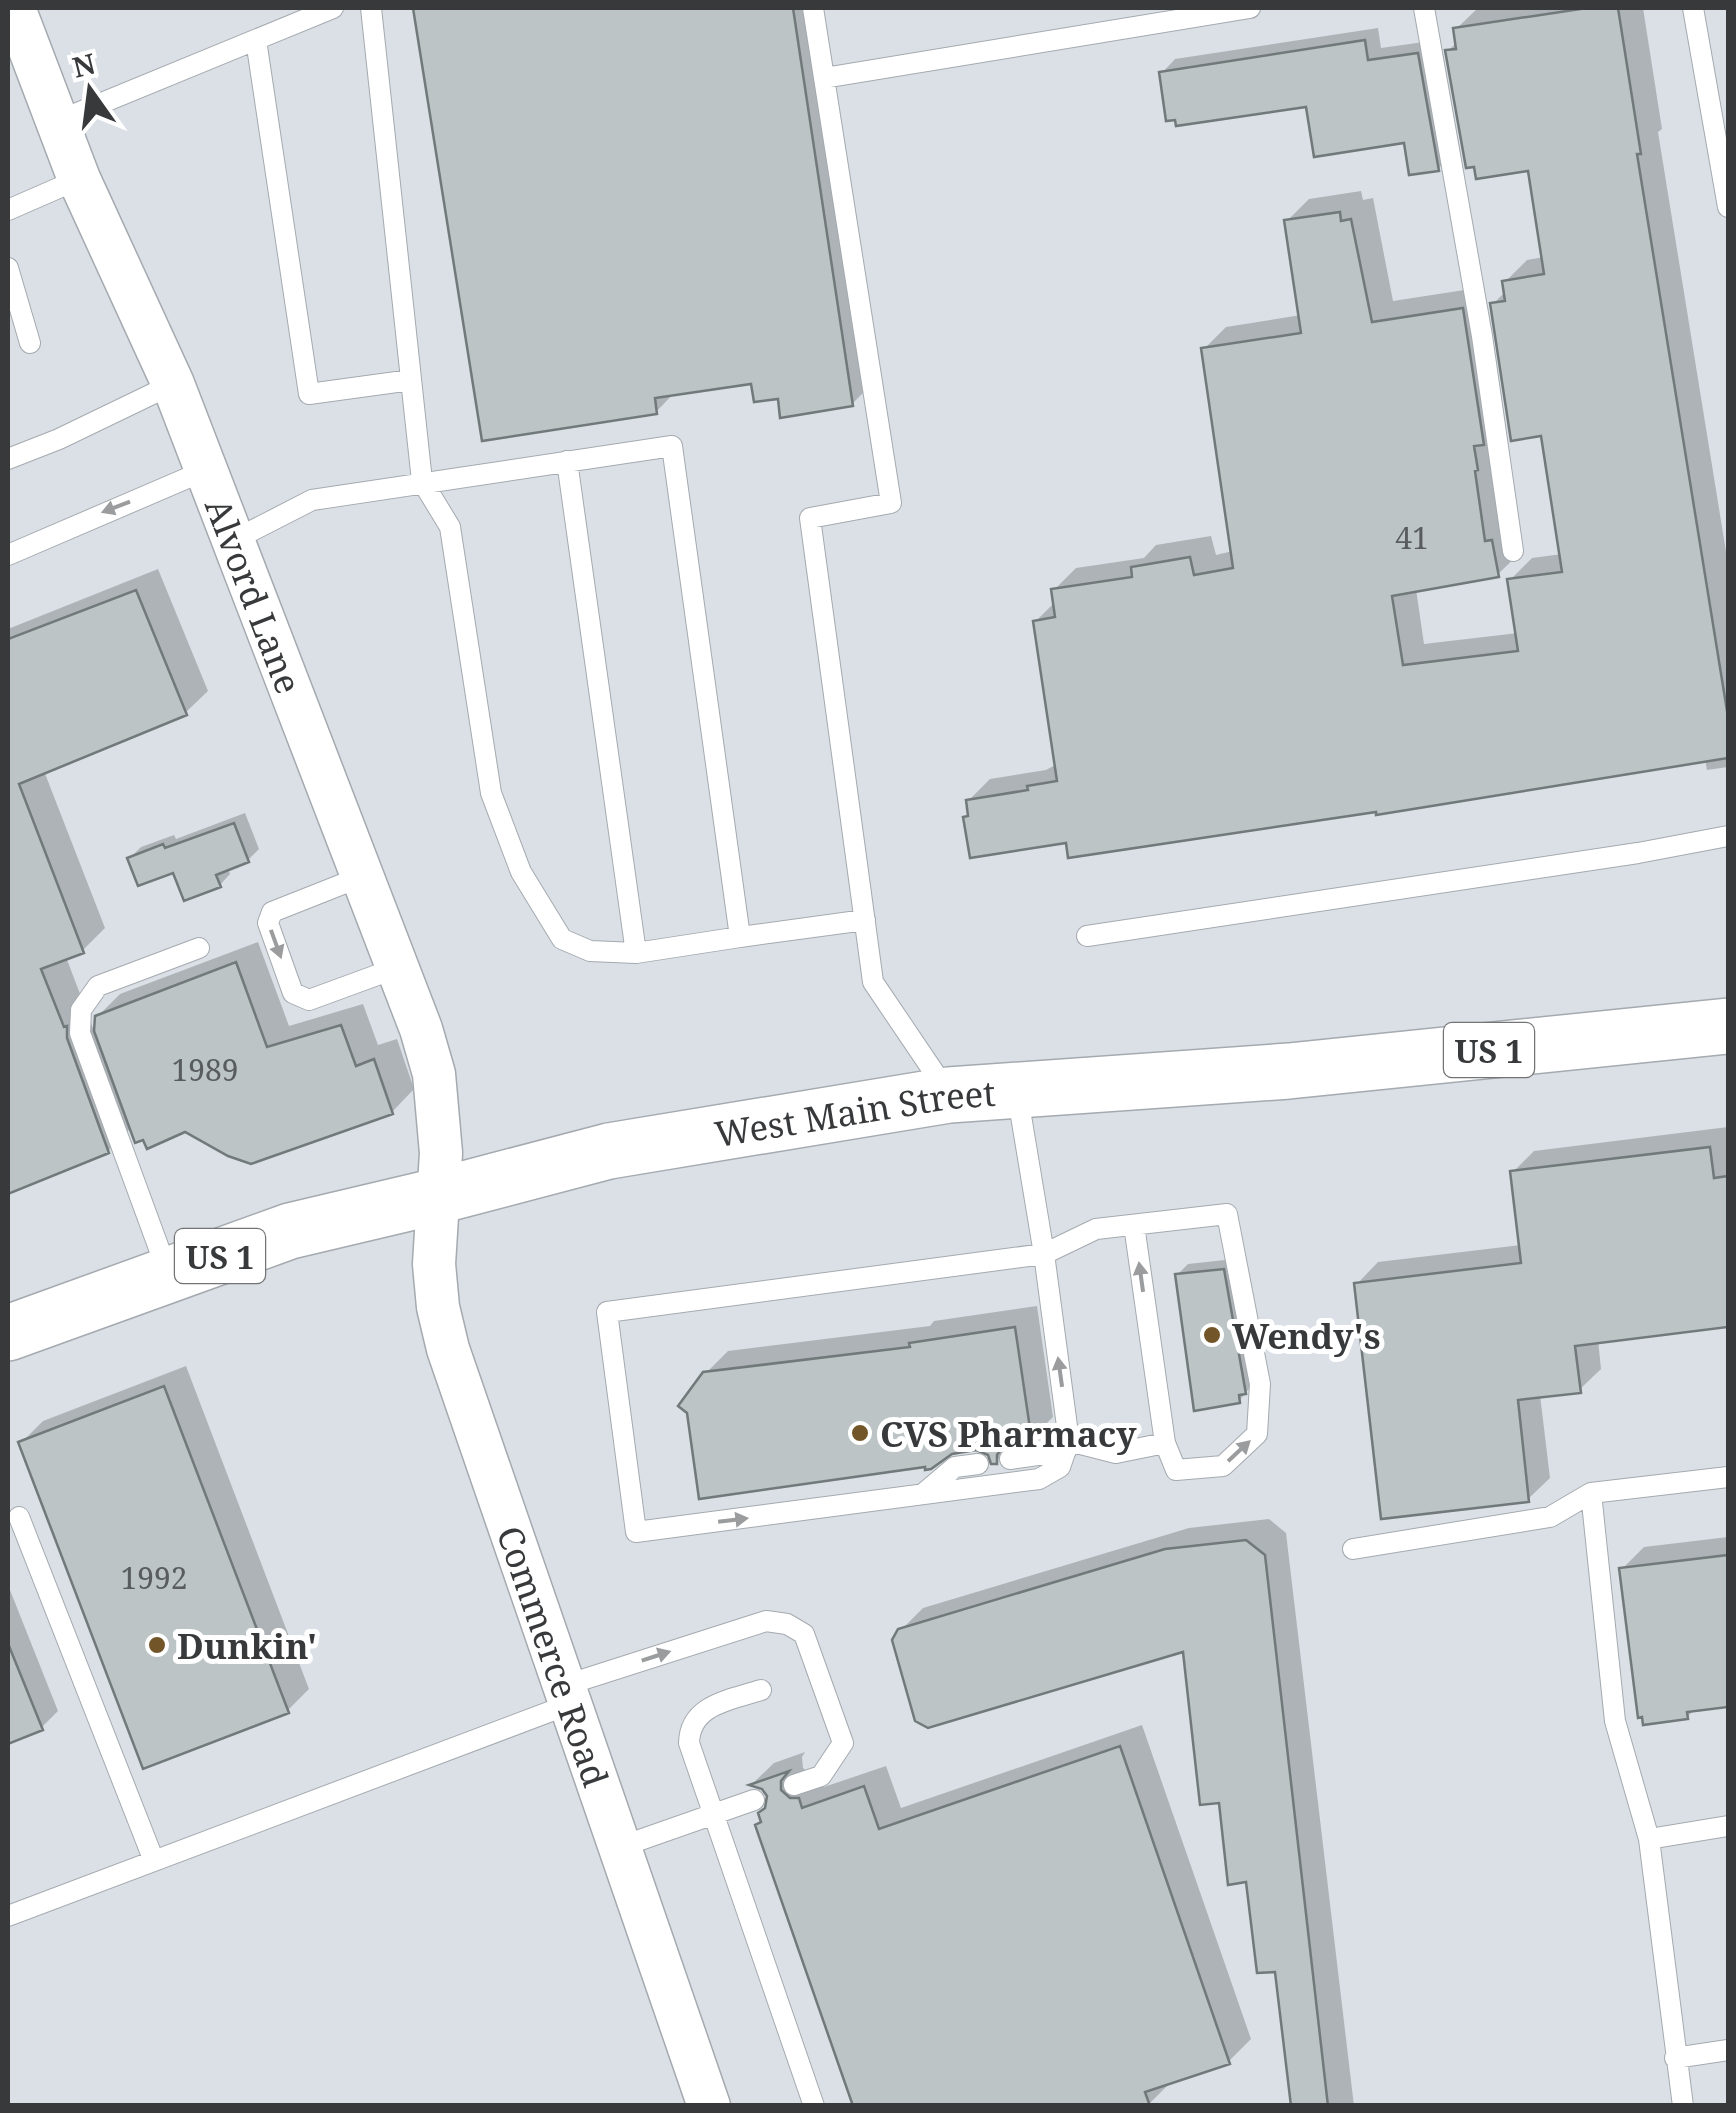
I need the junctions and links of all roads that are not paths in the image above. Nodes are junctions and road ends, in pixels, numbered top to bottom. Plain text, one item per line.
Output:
1 (14, 8) edge
2 (333, 8) edge
3 (371, 8) edge
4 (813, 8) edge
5 (1250, 8) edge
6 (1424, 8) edge
7 (1693, 8) edge
8 (256, 40) junction
9 (824, 78) junction
10 (58, 121) junction
11 (79, 179) junction
12 (1728, 207) edge
13 (8, 210) edge
14 (8, 268) edge
15 (30, 343) dead end
16 (411, 380) junction
17 (173, 384) junction
18 (8, 459) edge
19 (567, 461) junction
20 (206, 470) junction
21 (422, 481) junction
22 (234, 540) junction
23 (1514, 551) dead end
24 (8, 555) edge
25 (1728, 836) edge
26 (364, 876) junction
27 (865, 920) junction
28 (1087, 936) dead end
29 (740, 938) junction
30 (200, 948) dead end
31 (636, 953) junction
32 (398, 967) junction
33 (1728, 1026) edge
34 (1016, 1090) junction
35 (949, 1095) junction
36 (438, 1196) junction
37 (1134, 1225) junction
38 (1044, 1254) junction
39 (168, 1275) junction
40 (8, 1334) edge
41 (1165, 1443) junction
42 (1067, 1446) junction
43 (1010, 1459) dead end
44 (978, 1464) dead end
45 (1728, 1478) edge
46 (1592, 1493) junction
47 (921, 1495) junction
48 (19, 1517) dead end
49 (1353, 1549) dead end
50 (762, 1690) dead end
51 (567, 1695) junction
52 (794, 1785) dead end
53 (754, 1800) dead end
54 (715, 1813) junction
55 (1728, 1826) edge
56 (1649, 1839) junction
57 (620, 1847) junction
58 (154, 1861) junction
59 (8, 1916) edge
60 (1728, 2050) edge
61 (1675, 2058) junction
62 (709, 2106) edge
63 (814, 2106) edge
64 (1682, 2106) edge

1 - 10 street, Alvord Lane
2 - 8 lane
3 - 16 lane
4 - 9 lane
5 - 9 lane
6 - 23 lane
7 - 12 lane
8 - 10 lane
8 - 16 lane
9 - 27 lane
10 - 11 street, Alvord Lane
11 - 13 lane
11 - 17 street, Alvord Lane
14 - 15 lane
16 - 21 lane
17 - 18 lane
17 - 20 street, Alvord Lane
19 - 21 lane
19 - 29 lane
19 - 31 lane
20 - 22 street, Alvord Lane
20 -> 24 lane
21 - 22 lane
21 - 31 lane
22 - 26 street, Alvord Lane
25 - 28 lane
26 - 32 street, Alvord Lane
26 -> 32 lane
27 - 29 lane
27 - 35 lane
29 - 31 lane
30 - 39 lane
32 - 36 street, Alvord Lane
33 - 34 main road, West Main Street / US 1
34 - 35 main road, West Main Street / US 1
34 - 38 lane
35 - 36 main road, West Main Street / US 1
36 - 39 main road, West Main Street / US 1
36 - 51 street, Commerce Road
37 - 38 lane
41 -> 37 lane
41 -> 37 lane
42 -> 38 lane
38 -> 47 lane
39 - 40 main road, West Main Street / US 1
41 - 42 lane
42 - 43 lane
42 - 47 lane
44 - 47 lane
45 - 46 lane
46 - 49 lane
46 - 56 lane
48 - 58 lane
50 - 54 lane
51 -> 52 lane
51 - 57 street, Commerce Road
51 - 58 lane
53 - 54 lane
54 - 57 lane
54 - 63 lane
55 - 56 lane
56 - 61 lane
57 - 62 street, Commerce Road
58 - 59 lane
60 - 61 lane
61 - 64 lane

